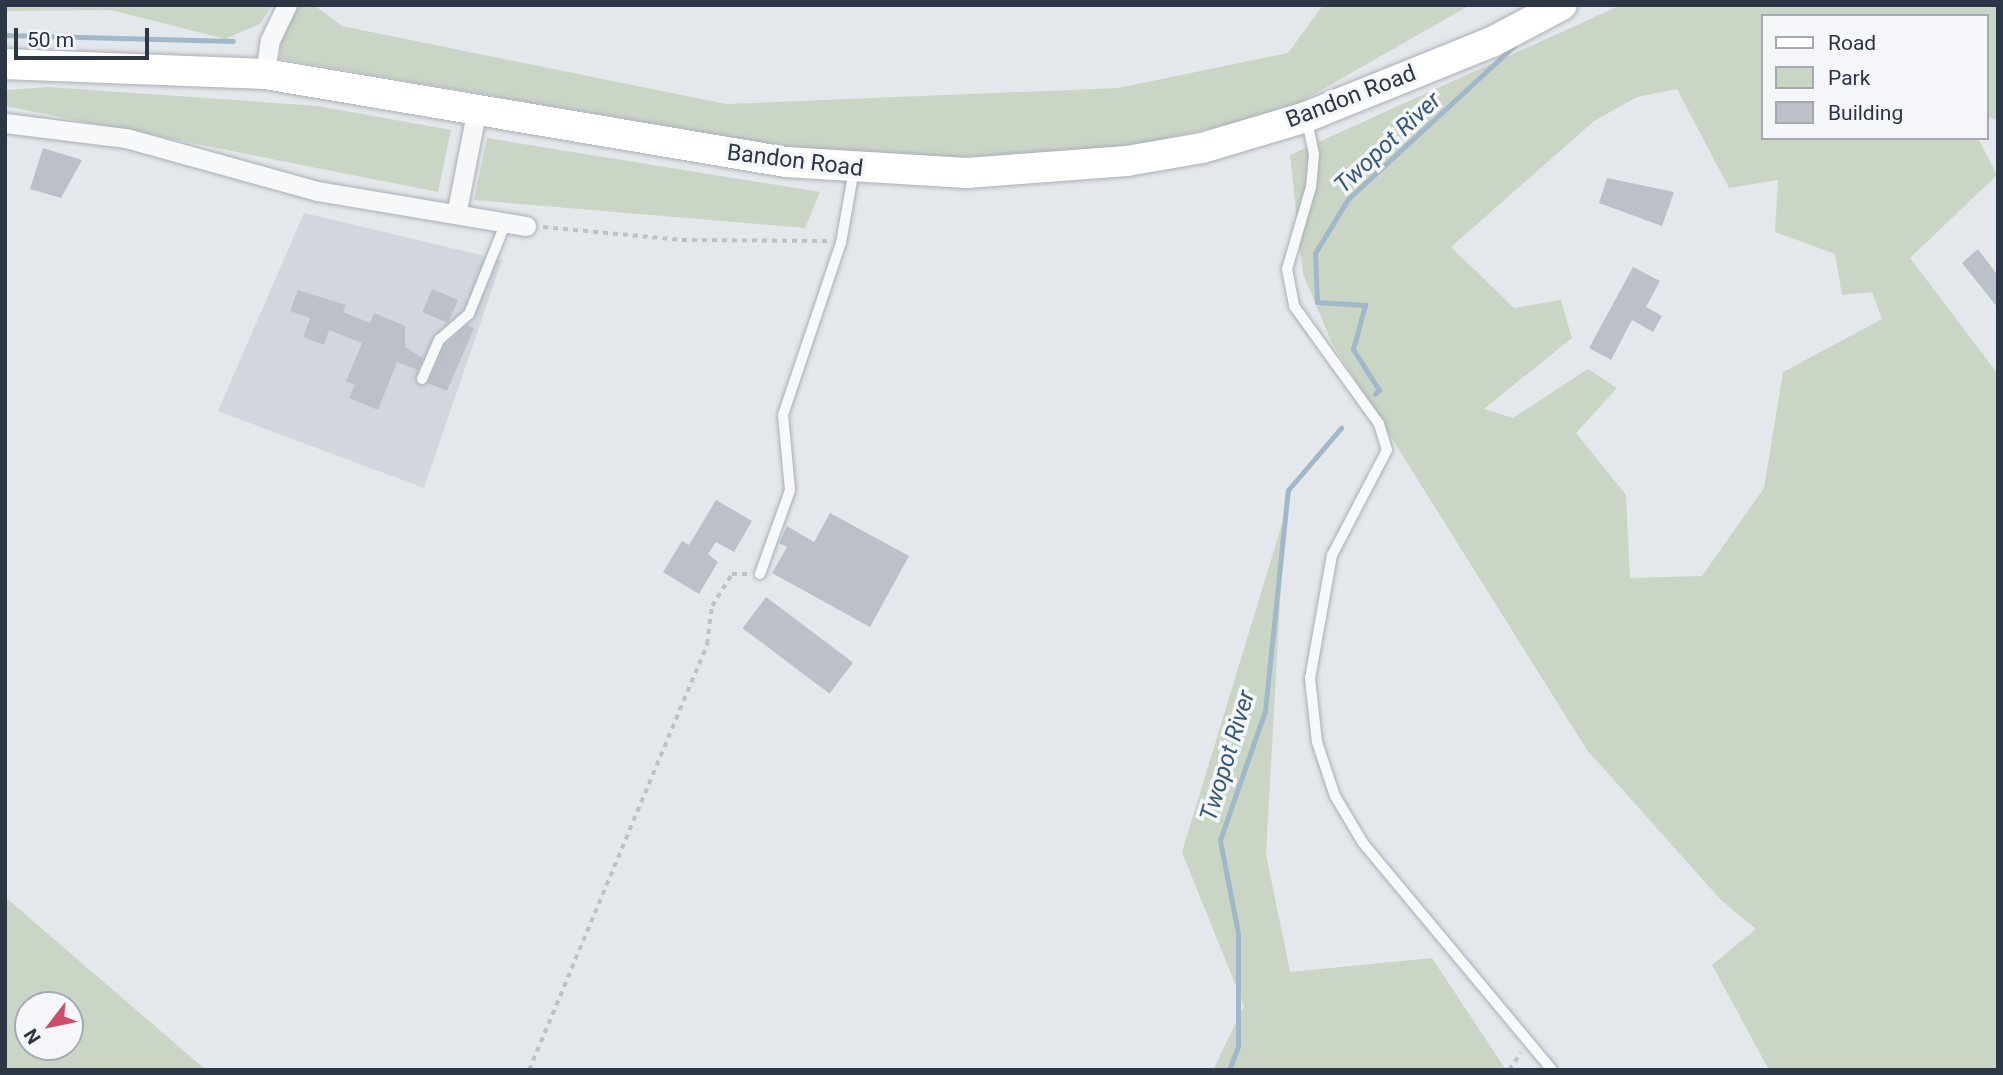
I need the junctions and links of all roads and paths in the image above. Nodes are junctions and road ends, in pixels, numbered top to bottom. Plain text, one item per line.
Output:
1 (287, 5) edge
2 (1562, 5) edge
3 (5, 64) edge
4 (265, 74) junction
5 (477, 108) junction
6 (1306, 117) junction
7 (5, 123) edge
8 (854, 168) junction
9 (457, 210) junction
10 (507, 222) junction
11 (526, 226) joint
12 (823, 241) dead end
13 (422, 379) dead end
14 (760, 574) joint
15 (529, 1070) edge
16 (1552, 1070) edge

1 - 4 street
2 - 6 main road, Bandon Road
3 - 4 main road, Bandon Road
4 - 5 main road, Bandon Road
5 - 8 main road, Bandon Road
5 - 9 street
6 - 8 main road, Bandon Road
6 - 16 lane
7 - 9 street
8 - 14 lane
9 - 10 street
10 - 11 street
10 - 13 lane
11 - 12 path
14 - 15 path

